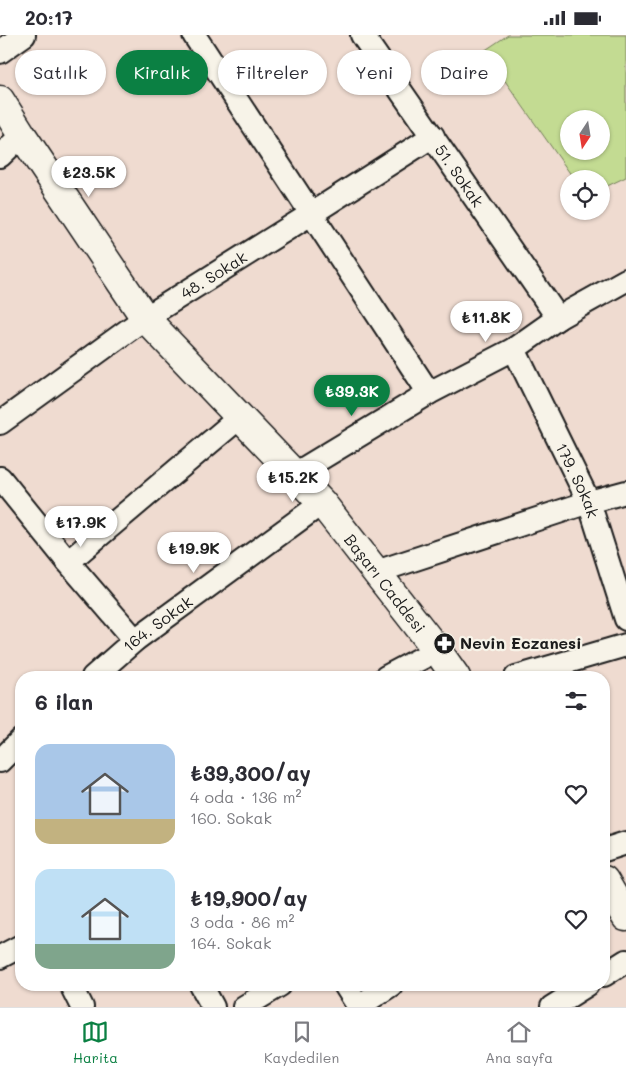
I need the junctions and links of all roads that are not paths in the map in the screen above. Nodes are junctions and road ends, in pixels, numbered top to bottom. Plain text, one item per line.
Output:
1 (24, 35) edge
2 (194, 35) edge
3 (362, 35) edge
4 (0, 52) edge
5 (0, 100) edge
6 (22, 135) junction
7 (433, 136) junction
8 (0, 157) edge
9 (311, 214) junction
10 (626, 280) edge
11 (144, 318) junction
12 (558, 318) junction
13 (514, 349) junction
14 (429, 393) junction
15 (240, 417) junction
16 (0, 423) edge
17 (295, 474) junction
18 (0, 478) edge
19 (626, 492) edge
20 (589, 502) junction
21 (322, 503) junction
22 (68, 562) junction
23 (376, 572) junction
24 (626, 619) edge
25 (135, 640) junction
26 (626, 645) edge
27 (437, 650) junction
28 (105, 671) edge
29 (397, 671) edge
30 (452, 671) edge
31 (537, 671) edge
32 (626, 843) edge
33 (610, 848) edge
34 (610, 890) edge
35 (626, 917) edge
36 (15, 949) edge
37 (0, 957) edge
38 (626, 961) edge
39 (610, 971) edge
40 (73, 991) edge
41 (205, 991) edge
42 (270, 991) edge
43 (349, 991) edge
44 (382, 991) edge
45 (577, 991) edge
46 (82, 1007) edge
47 (214, 1007) edge
48 (244, 1007) edge
49 (359, 1007) edge
50 (552, 1007) edge

1 - 4 street
2 - 9 street
3 - 7 street, 51. Sokak
5 - 6 street, Başarı Caddesi
6 - 8 street
6 - 11 street, Başarı Caddesi
7 - 9 street, 48. Sokak
7 - 12 street, 51. Sokak
9 - 11 street, 48. Sokak
9 - 14 street
10 - 12 street
11 - 15 street, Başarı Caddesi
11 - 16 street, 48. Sokak
12 - 13 street
13 - 14 street
13 - 20 street, 179. Sokak
14 - 17 street
15 - 17 street, Başarı Caddesi
15 - 22 street
17 - 21 street, Başarı Caddesi
18 - 22 street
19 - 20 street
20 - 23 street
20 - 24 street, 179. Sokak
21 - 23 street, Başarı Caddesi
21 - 25 street, 164. Sokak
22 - 25 street
23 - 27 street, Başarı Caddesi
25 - 28 street, 164. Sokak
26 - 31 street
27 - 29 street
27 - 30 street, Başarı Caddesi
32 - 33 street
34 - 35 street
36 - 37 street
38 - 39 street
40 - 46 street
41 - 47 street
42 - 48 street
43 - 49 street
44 - 49 street
45 - 50 street

